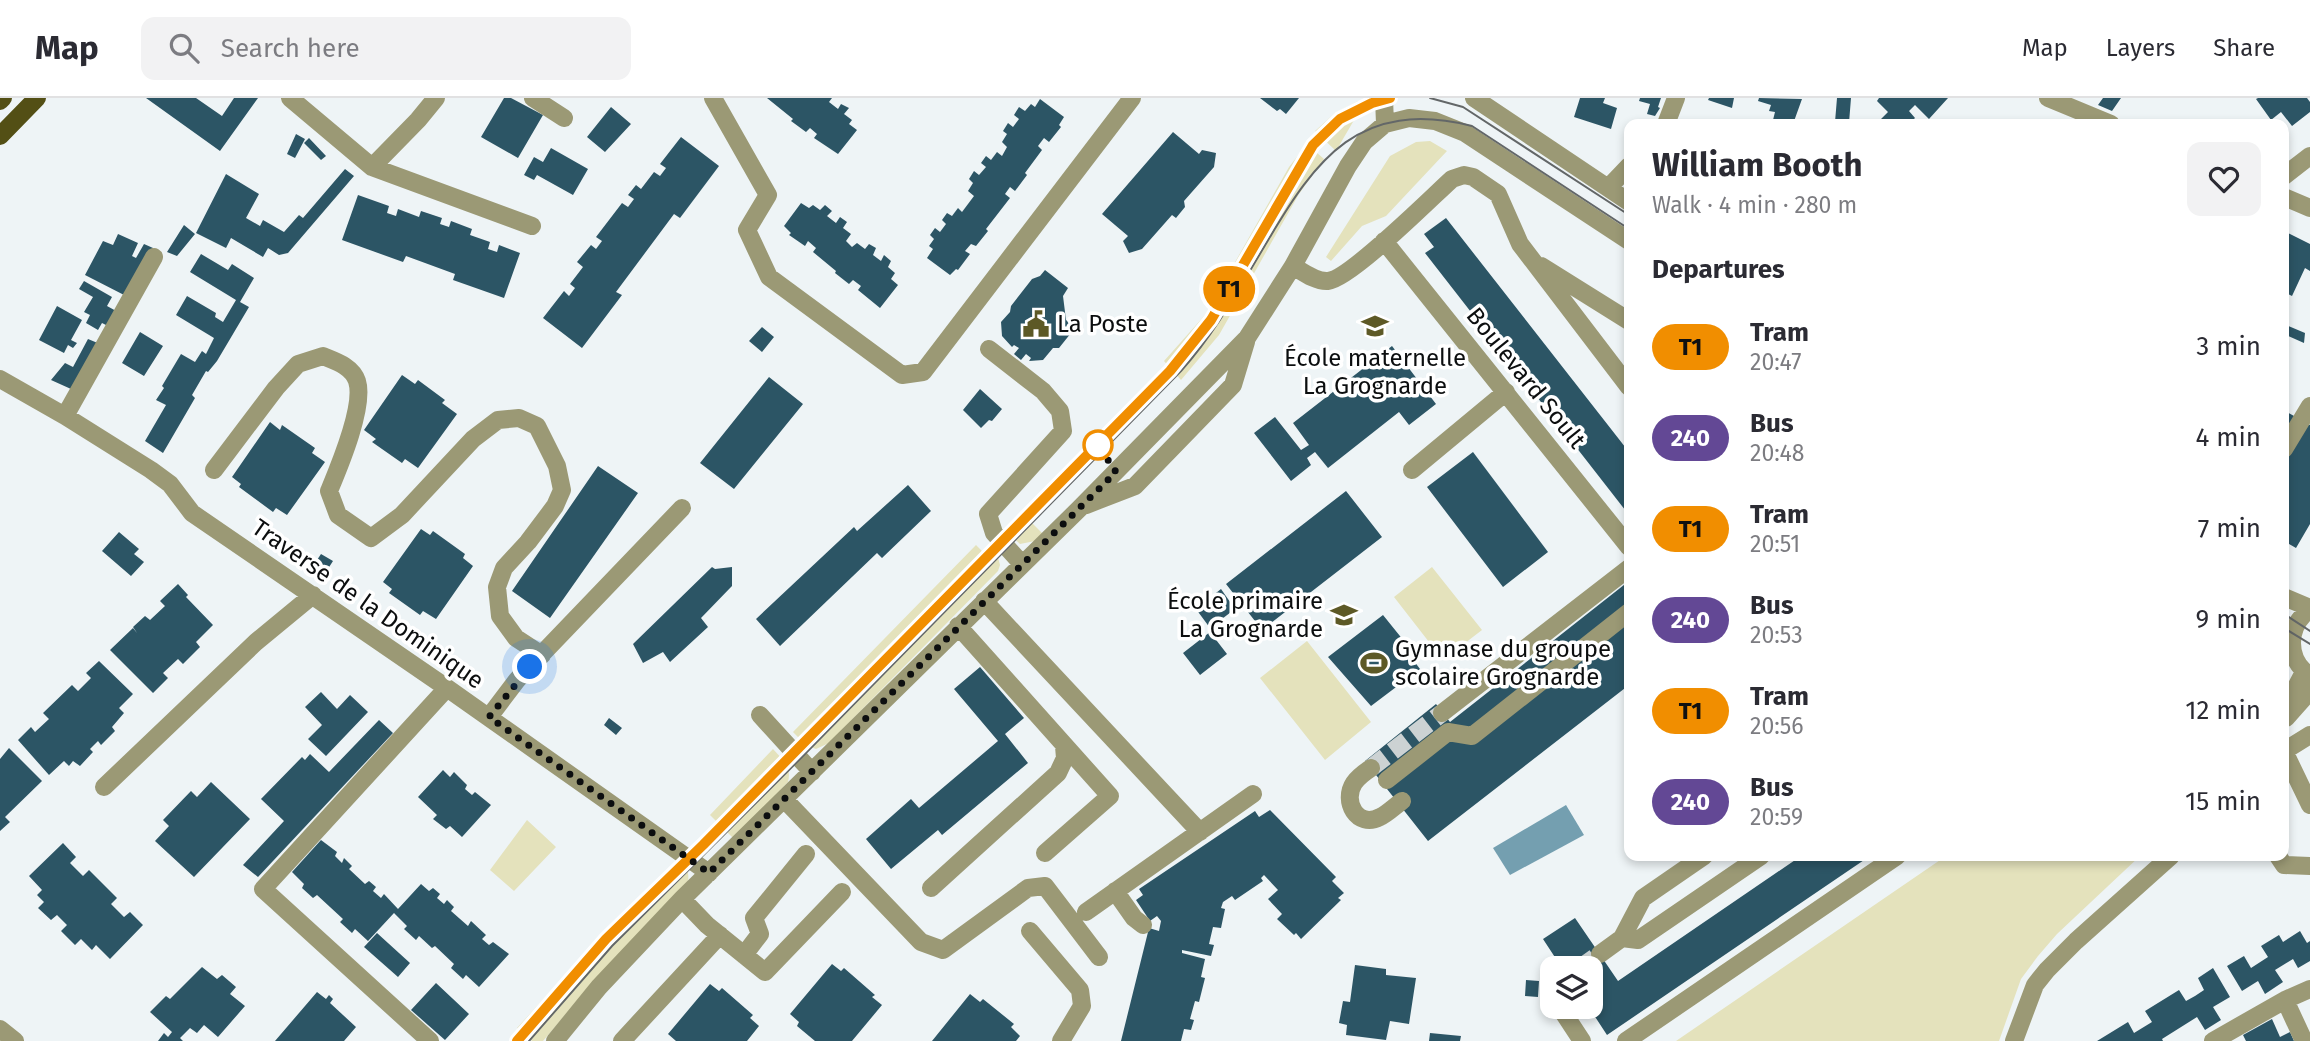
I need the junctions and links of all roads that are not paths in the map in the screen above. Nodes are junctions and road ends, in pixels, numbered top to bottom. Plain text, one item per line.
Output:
1 (37, 98) edge
2 (436, 98) edge
3 (533, 98) edge
4 (713, 98) edge
5 (1132, 98) edge
6 (1384, 98) edge
7 (1474, 98) edge
8 (1676, 98) edge
9 (2048, 98) edge
10 (301, 104) edge
11 (564, 118) dead end
12 (1668, 119) edge
13 (2099, 119) edge
14 (1385, 124) junction
15 (0, 136) edge
16 (2310, 156) edge
17 (372, 167) junction
18 (1624, 171) edge
19 (2289, 172) edge
20 (1608, 188) junction
21 (1624, 199) edge
22 (2289, 199) edge
23 (2310, 208) edge
24 (532, 226) dead end
25 (1624, 238) edge
26 (1384, 241) junction
27 (154, 257) dead end
28 (1532, 261) junction
29 (1293, 266) junction
30 (1624, 318) edge
31 (989, 349) dead end
32 (0, 379) edge
33 (1624, 381) edge
34 (1506, 392) junction
35 (2310, 406) edge
36 (65, 416) junction
37 (2289, 441) edge
38 (214, 470) dead end
39 (1412, 470) dead end
40 (682, 508) dead end
41 (1624, 541) edge
42 (1022, 564) junction
43 (1624, 572) edge
44 (313, 596) junction
45 (2289, 599) edge
46 (984, 601) junction
47 (2310, 608) edge
48 (1624, 616) edge
49 (958, 626) junction
50 (2289, 647) edge
51 (2289, 651) edge
52 (542, 655) junction
53 (2307, 674) edge
54 (447, 688) junction
55 (2310, 691) edge
56 (2289, 702) edge
57 (1442, 713) tunnel mouth
58 (760, 715) dead end
59 (489, 717) junction
60 (2289, 717) edge
61 (2310, 735) edge
62 (1065, 746) junction
63 (2289, 748) edge
64 (2289, 761) edge
65 (1371, 768) tunnel mouth
66 (812, 772) junction
67 (1387, 780) dead end
68 (104, 787) dead end
69 (1253, 794) dead end
70 (785, 799) junction
71 (1402, 801) dead end
72 (2310, 805) edge
73 (1200, 832) junction
74 (1045, 853) dead end
75 (806, 854) dead end
76 (1697, 861) edge
77 (1754, 861) edge
78 (1890, 861) edge
79 (2165, 861) edge
80 (2281, 861) edge
81 (2310, 866) edge
82 (709, 873) junction
83 (932, 888) dead end
84 (1115, 891) junction
85 (842, 892) dead end
86 (682, 899) junction
87 (1086, 912) dead end
88 (1143, 925) dead end
89 (1030, 931) dead end
90 (720, 935) junction
91 (1622, 938) junction
92 (1600, 954) tunnel mouth
93 (744, 955) junction
94 (1099, 957) dead end
95 (2310, 989) edge
96 (2286, 1000) junction
97 (1568, 1019) edge
98 (0, 1029) edge
99 (15, 1041) edge
100 (430, 1041) edge
101 (555, 1041) edge
102 (622, 1041) edge
103 (1061, 1041) edge
104 (1582, 1041) edge
105 (1626, 1041) edge
106 (2015, 1041) edge
107 (2214, 1041) edge
108 (2304, 1041) edge

1 - 15 main road
2 - 17 street
3 - 11 street
4 - 5 street
6 - 14 street
7 - 20 street
8 - 12 street
9 - 13 street
10 - 17 street
14 - 25 street
14 - 29 street
16 - 19 street
17 - 24 street
18 - 20 street
20 - 21 street
22 - 23 street
26 - 28 street
26 - 29 street
26 - 34 street, Boulevard Soult
27 - 36 street
28 - 30 street
28 - 33 street
29 - 42 street
31 - 42 street
32 - 36 street, Traverse de la Dominique
34 - 39 street
34 - 41 street, Boulevard Soult
35 - 37 street
36 - 44 street, Traverse de la Dominique
38 - 52 street
40 - 52 street
42 - 46 street
43 - 57 street
44 - 54 street, Traverse de la Dominique
44 - 68 street
45 - 47 street
46 - 49 street
46 - 73 street
47 - 50 street
48 - 67 street
49 - 62 street
49 - 66 street
51 - 53 street
52 - 59 street
53 - 56 street
54 - 59 street, Traverse de la Dominique
54 - 100 street
55 - 60 street
58 - 66 street
59 - 82 street, Traverse de la Dominique
61 - 63 street
62 - 74 street
62 - 83 street
64 - 72 street
65 - 71 street
66 - 70 street
69 - 73 street
70 - 82 street
70 - 94 street
73 - 84 street
75 - 93 street
76 - 91 street
77 - 91 street
78 - 105 street
79 - 106 street
80 - 81 street
82 - 86 street
84 - 87 street
84 - 88 street
85 - 93 street
86 - 90 street
86 - 101 street
89 - 103 street
90 - 93 street
90 - 102 street
91 - 92 street
95 - 96 street
96 - 107 street
96 - 108 street
97 - 104 street
98 - 99 street

